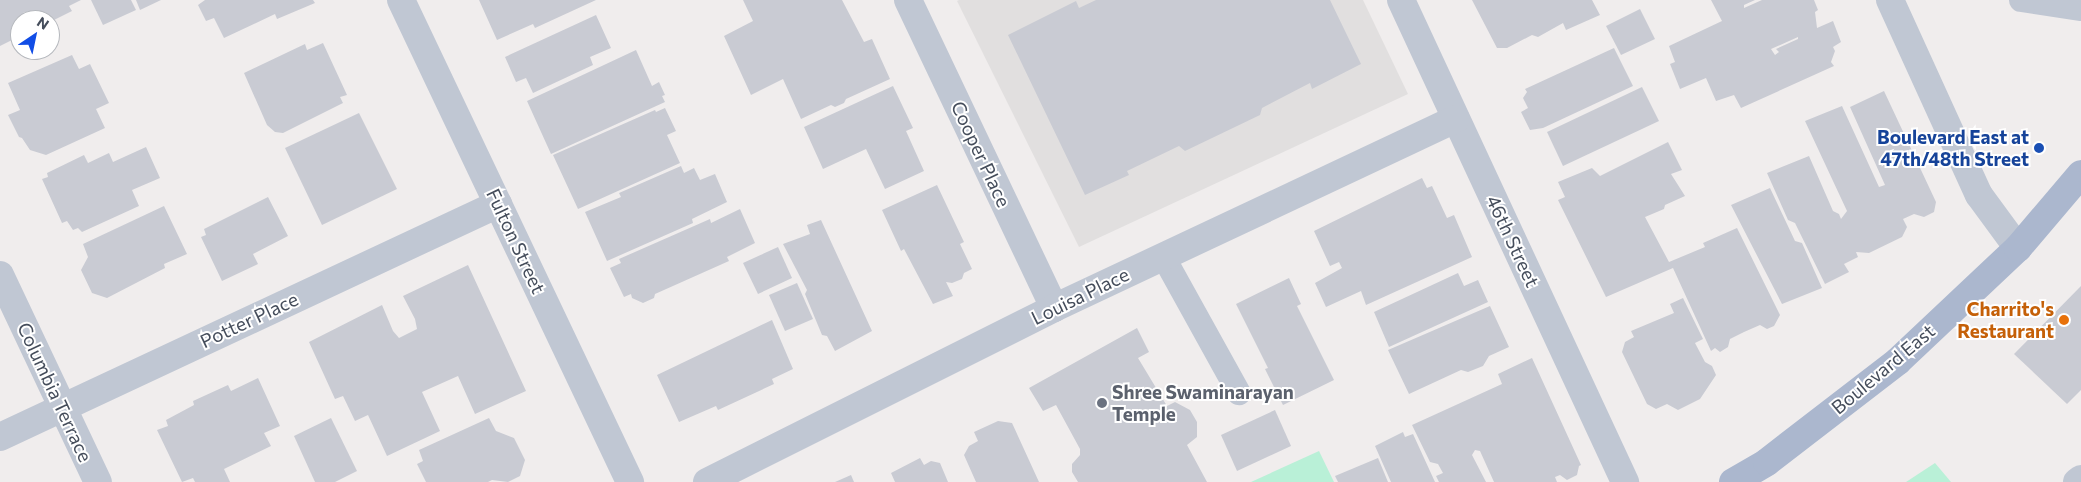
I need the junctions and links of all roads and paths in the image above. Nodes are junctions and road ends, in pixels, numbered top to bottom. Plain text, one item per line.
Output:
1 (401, 0) edge
2 (908, 0) edge
3 (1401, 0) edge
4 (1890, 0) edge
5 (2020, 0) edge
6 (2081, 9) edge
7 (1456, 119) junction
8 (2081, 174) edge
9 (498, 204) junction
10 (2018, 248) junction
11 (1163, 256) junction
12 (0, 275) edge
13 (1054, 308) junction
14 (1239, 393) dead end
15 (63, 408) junction
16 (0, 437) edge
17 (2081, 478) edge
18 (98, 482) edge
19 (630, 482) edge
20 (707, 482) edge
21 (1625, 482) edge
22 (1733, 482) edge
23 (2078, 482) edge

1 - 9 street, Fulton Street
2 - 13 street, Cooper Place
3 - 7 street, 46th Street
4 - 10 street
5 - 6 lane
7 - 11 street, Louisa Place
7 - 21 street, 46th Street
8 - 10 main road, Boulevard East
9 - 15 street, Potter Place
9 - 19 street, Fulton Street
10 - 22 main road, Boulevard East
11 - 13 street, Louisa Place
11 - 14 lane
12 - 15 street, Columbia Terrace
13 - 20 street, Louisa Place
15 - 16 street, Potter Place
15 - 18 street, Columbia Terrace
17 - 23 street

